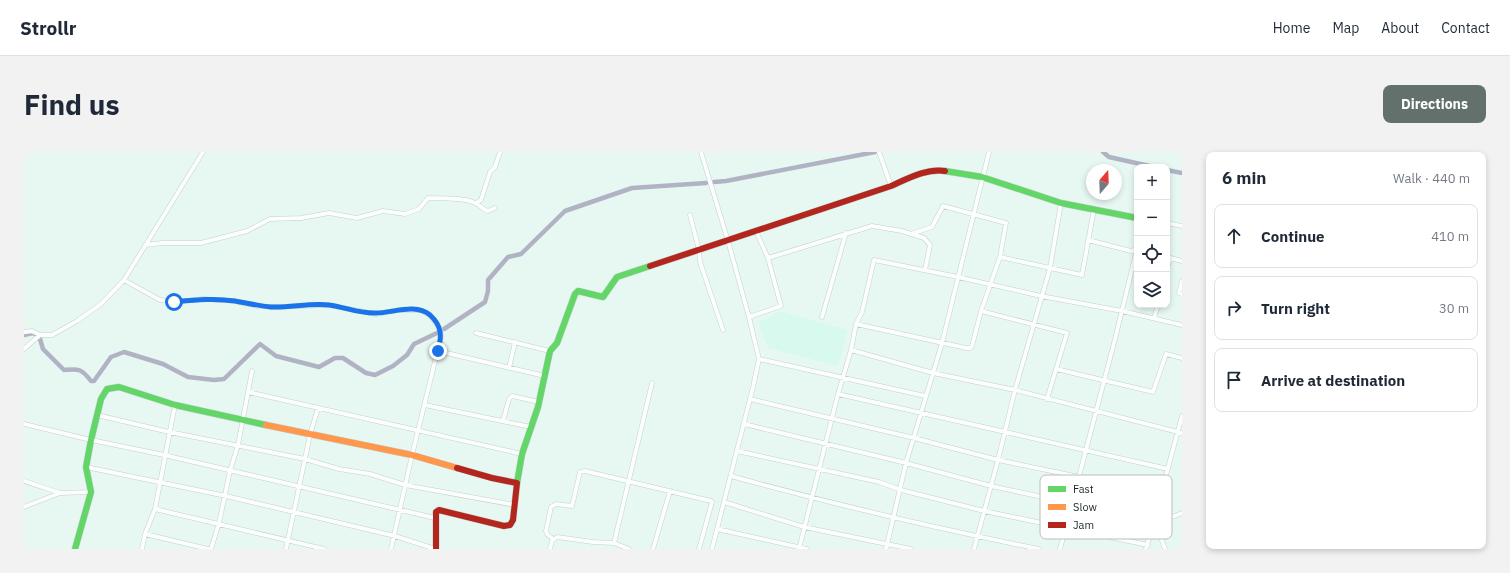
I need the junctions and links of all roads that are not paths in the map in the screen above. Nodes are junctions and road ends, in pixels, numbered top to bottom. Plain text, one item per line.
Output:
1 (203, 152) edge
2 (500, 152) edge
3 (701, 152) edge
4 (878, 152) edge
5 (989, 152) edge
6 (982, 177) junction
7 (891, 186) junction
8 (1061, 202) junction
9 (476, 203) junction
10 (495, 208) dead end
11 (1094, 209) junction
12 (690, 215) dead end
13 (974, 215) junction
14 (1134, 217) edge
15 (1170, 224) edge
16 (1182, 226) edge
17 (756, 231) junction
18 (846, 233) junction
19 (911, 234) junction
20 (1088, 240) junction
21 (728, 241) junction
22 (146, 245) junction
23 (699, 250) junction
24 (1134, 250) edge
25 (1000, 257) junction
26 (768, 258) junction
27 (1170, 258) edge
28 (1182, 261) edge
29 (1134, 262) edge
30 (1050, 268) junction
31 (924, 270) junction
32 (958, 277) junction
33 (124, 280) junction
34 (1182, 281) edge
35 (990, 285) junction
36 (1182, 294) edge
37 (1041, 296) junction
38 (1157, 308) edge
39 (981, 311) junction
40 (1122, 312) junction
41 (749, 317) junction
42 (822, 317) dead end
43 (1154, 318) junction
44 (856, 324) junction
45 (1034, 324) junction
46 (1182, 325) edge
47 (722, 330) dead end
48 (24, 332) edge
49 (476, 333) dead end
50 (40, 335) junction
51 (514, 342) junction
52 (942, 343) junction
53 (24, 349) edge
54 (851, 350) junction
55 (438, 351) junction
56 (550, 351) junction
57 (1182, 358) edge
58 (759, 359) junction
59 (509, 368) junction
60 (1056, 369) junction
61 (252, 371) dead end
62 (933, 374) junction
63 (545, 376) junction
64 (843, 377) junction
65 (1104, 380) junction
66 (652, 383) dead end
67 (1015, 390) junction
68 (248, 392) junction
69 (838, 394) junction
70 (925, 396) junction
71 (750, 399) junction
72 (1048, 399) junction
73 (539, 402) junction
74 (175, 405) junction
75 (425, 405) junction
76 (318, 408) junction
77 (1096, 411) junction
78 (920, 412) junction
79 (97, 415) junction
80 (1182, 416) edge
81 (832, 418) junction
82 (243, 420) junction
83 (503, 421) junction
84 (24, 424) edge
85 (744, 424) junction
86 (531, 427) junction
87 (418, 431) junction
88 (169, 432) junction
89 (1180, 432) edge
90 (1005, 433) junction
91 (310, 435) junction
92 (914, 438) junction
93 (91, 440) junction
94 (826, 444) junction
95 (238, 445) junction
96 (1085, 450) junction
97 (737, 451) junction
98 (522, 454) junction
99 (164, 455) junction
100 (412, 455) junction
101 (305, 459) junction
102 (998, 460) junction
103 (906, 464) junction
104 (86, 467) junction
105 (819, 469) junction
106 (1168, 469) junction
107 (230, 471) junction
108 (1073, 475) edge
109 (1078, 475) edge
110 (1167, 475) edge
111 (731, 476) junction
112 (629, 480) junction
113 (24, 481) edge
114 (159, 483) junction
115 (517, 483) junction
116 (405, 485) junction
117 (991, 486) junction
118 (299, 487) junction
119 (670, 490) junction
120 (901, 490) junction
121 (91, 492) junction
122 (60, 493) junction
123 (226, 496) junction
124 (1040, 496) edge
125 (812, 498) junction
126 (724, 502) junction
127 (515, 505) junction
128 (24, 507) edge
129 (155, 509) junction
130 (400, 510) junction
131 (984, 511) junction
132 (293, 513) junction
133 (1182, 513) edge
134 (894, 517) junction
135 (1172, 517) edge
136 (434, 518) junction
137 (219, 523) junction
138 (1040, 523) edge
139 (804, 527) junction
140 (717, 529) junction
141 (145, 534) junction
142 (395, 536) junction
143 (977, 537) junction
144 (553, 539) junction
145 (1063, 539) edge
146 (1113, 539) edge
147 (1161, 539) edge
148 (288, 540) junction
149 (614, 543) junction
150 (888, 543) junction
151 (1147, 547) edge
152 (799, 548) edge
153 (75, 549) edge
154 (142, 549) edge
155 (208, 549) edge
156 (211, 549) edge
157 (286, 549) edge
158 (324, 549) edge
159 (391, 549) edge
160 (436, 549) edge
161 (550, 549) edge
162 (629, 549) edge
163 (653, 549) edge
164 (699, 549) edge
165 (712, 549) edge
166 (807, 549) edge
167 (886, 549) edge
168 (911, 549) edge
169 (974, 549) edge
170 (1039, 549) edge
171 (1060, 549) edge
172 (1165, 549) edge

1 - 22 street
2 - 9 street
3 - 21 street
4 - 7 street
5 - 6 street
6 - 7 street
6 - 8 street
6 - 13 street
7 - 17 street
8 - 11 street
8 - 30 street
9 - 10 street
9 - 22 street
11 - 14 street
11 - 20 street
12 - 23 street
13 - 19 street
13 - 25 street
13 - 32 street
15 - 16 street
17 - 21 street
17 - 26 street
18 - 19 street
18 - 26 street
18 - 42 street
19 - 31 street
20 - 24 street
20 - 30 street
21 - 23 street
21 - 41 street
22 - 33 street
23 - 47 street
23 - 56 street
25 - 30 street
25 - 35 street
26 - 41 street
27 - 28 street
29 - 40 street
30 - 37 street
31 - 32 street
31 - 44 street
32 - 35 street
32 - 52 street
33 - 50 street
33 - 55 street
34 - 36 street
35 - 37 street
35 - 39 street
37 - 40 street
37 - 45 street
38 - 43 street
39 - 45 street
39 - 52 street
40 - 43 street
40 - 65 street
41 - 58 street
43 - 46 street
44 - 52 street
44 - 54 street
45 - 60 street
45 - 67 street
48 - 50 street
49 - 51 street
50 - 53 street
51 - 56 street
51 - 59 street
52 - 62 street
54 - 62 street
54 - 64 street
55 - 59 street
55 - 75 street
56 - 63 street
57 - 65 street
58 - 64 street
58 - 71 street
59 - 63 street
60 - 65 street
60 - 72 street
61 - 68 street
62 - 67 street
62 - 70 street
63 - 73 street
64 - 69 street
64 - 70 street
65 - 77 street
66 - 112 street
67 - 72 street
67 - 90 street
68 - 76 street
68 - 82 street
69 - 78 street
69 - 81 street
70 - 78 street
71 - 81 street
71 - 85 street
72 - 77 street
73 - 83 street
73 - 86 street
74 - 79 street
74 - 82 street
74 - 88 street
75 - 83 street
75 - 87 street
76 - 87 street
76 - 91 street
77 - 89 street
77 - 96 street
78 - 90 street
78 - 92 street
79 - 88 street
79 - 93 street
80 - 89 street
81 - 92 street
81 - 94 street
82 - 91 street
82 - 95 street
83 - 86 street
84 - 93 street
85 - 94 street
85 - 97 street
86 - 98 street
87 - 98 street
87 - 100 street
88 - 95 street
88 - 99 street
89 - 106 street
90 - 96 street
90 - 102 street
91 - 100 street
91 - 101 street
92 - 102 street
92 - 103 street
93 - 99 street
93 - 104 street
94 - 103 street
94 - 105 street
95 - 101 street
95 - 107 street
96 - 106 street
96 - 109 street
97 - 105 street
97 - 111 street
98 - 115 street
99 - 107 street
99 - 114 street
100 - 115 street
100 - 116 street
101 - 116 street
101 - 118 street
102 - 108 street
102 - 117 street
103 - 117 street
103 - 120 street
104 - 114 street
104 - 121 street
105 - 120 street
105 - 125 street
106 - 110 street
107 - 118 street
107 - 123 street
111 - 125 street
111 - 126 street
112 - 119 street
112 - 144 street
112 - 149 street
113 - 122 street
114 - 123 street
114 - 129 street
115 - 127 street
116 - 127 street
116 - 130 street
117 - 124 street
117 - 131 street
118 - 130 street
118 - 132 street
119 - 163 street
119 - 164 street
120 - 131 street
120 - 134 street
121 - 122 street
121 - 153 street
122 - 128 street
123 - 132 street
123 - 137 street
125 - 134 street
125 - 139 street
126 - 139 street
126 - 140 street
127 - 136 street
129 - 137 street
129 - 141 street
130 - 136 street
130 - 142 street
131 - 138 street
131 - 143 street
132 - 142 street
132 - 148 street
133 - 135 street
134 - 143 street
134 - 150 street
136 - 160 street
137 - 148 street
137 - 156 street
139 - 150 street
139 - 152 street
140 - 152 street
140 - 165 street
141 - 154 street
141 - 155 street
142 - 159 street
142 - 160 street
143 - 169 street
143 - 170 street
144 - 149 street
144 - 161 street
145 - 171 street
146 - 151 street
147 - 172 street
148 - 157 street
148 - 158 street
149 - 162 street
150 - 167 street
150 - 168 street
152 - 166 street

